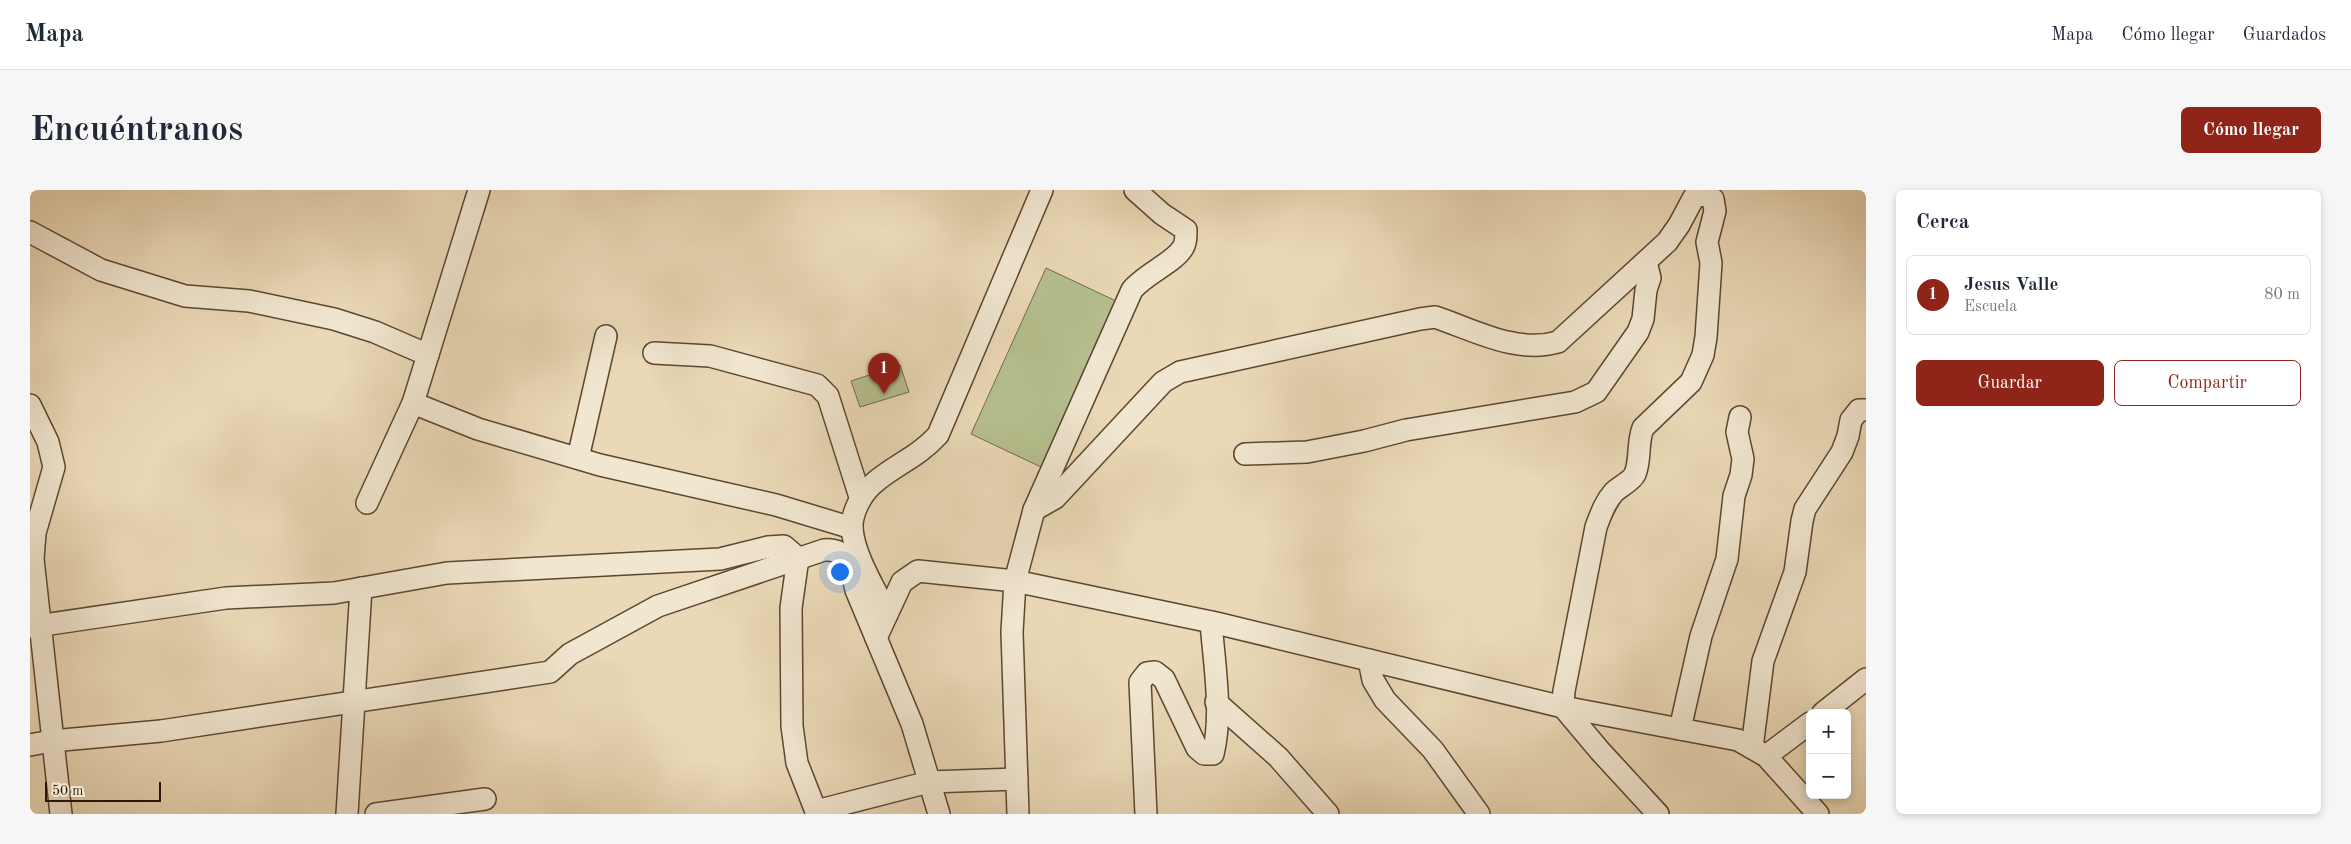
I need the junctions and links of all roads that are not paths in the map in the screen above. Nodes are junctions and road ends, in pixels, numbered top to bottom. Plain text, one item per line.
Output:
1 (479, 190) edge
2 (1042, 190) edge
3 (1135, 190) edge
4 (1690, 197) edge
5 (30, 232) edge
6 (1646, 262) junction
7 (606, 336) dead end
8 (654, 353) dead end
9 (428, 355) junction
10 (413, 403) junction
11 (30, 405) edge
12 (1866, 410) edge
13 (1740, 417) dead end
14 (1245, 454) dead end
15 (578, 458) junction
16 (860, 497) junction
17 (367, 504) dead end
18 (1034, 510) junction
19 (852, 528) junction
20 (798, 558) junction
21 (1015, 581) junction
22 (361, 588) junction
23 (887, 614) junction
24 (1211, 622) junction
25 (35, 626) edge
26 (876, 638) junction
27 (1369, 660) junction
28 (1865, 683) edge
29 (354, 701) junction
30 (1216, 702) junction
31 (1563, 707) junction
32 (1829, 709) edge
33 (1806, 725) edge
34 (1680, 729) junction
35 (52, 740) junction
36 (30, 745) edge
37 (1759, 752) junction
38 (1017, 779) junction
39 (929, 782) junction
40 (485, 799) dead end
41 (816, 813) edge
42 (61, 814) edge
43 (347, 814) edge
44 (376, 814) edge
45 (939, 814) edge
46 (1018, 814) edge
47 (1146, 814) edge
48 (1328, 814) edge
49 (1479, 814) edge
50 (1658, 814) edge
51 (1818, 814) edge

1 - 9 street
2 - 16 street
3 - 18 street
4 - 6 street
4 - 31 street
5 - 9 street
6 - 14 street
6 - 18 street
7 - 15 street
8 - 16 street
9 - 10 street
10 - 15 street
10 - 17 street
11 - 25 street
12 - 37 street
13 - 34 street
15 - 19 street
16 - 19 street
18 - 21 street
19 - 23 street
20 - 22 street
20 - 26 street
20 - 29 street
20 - 41 street
21 - 23 street
21 - 24 street
21 - 38 street
22 - 25 street
22 - 29 street
23 - 26 street
24 - 27 street
24 - 30 street
25 - 35 street
26 - 39 street
27 - 31 street
27 - 49 street
28 - 32 street
29 - 35 street
29 - 43 street
30 - 47 street
30 - 48 street
31 - 34 street
31 - 50 street
33 - 37 street
34 - 37 street
35 - 36 street
35 - 42 street
37 - 51 street
38 - 39 street
38 - 46 street
39 - 41 street
39 - 45 street
40 - 44 street

